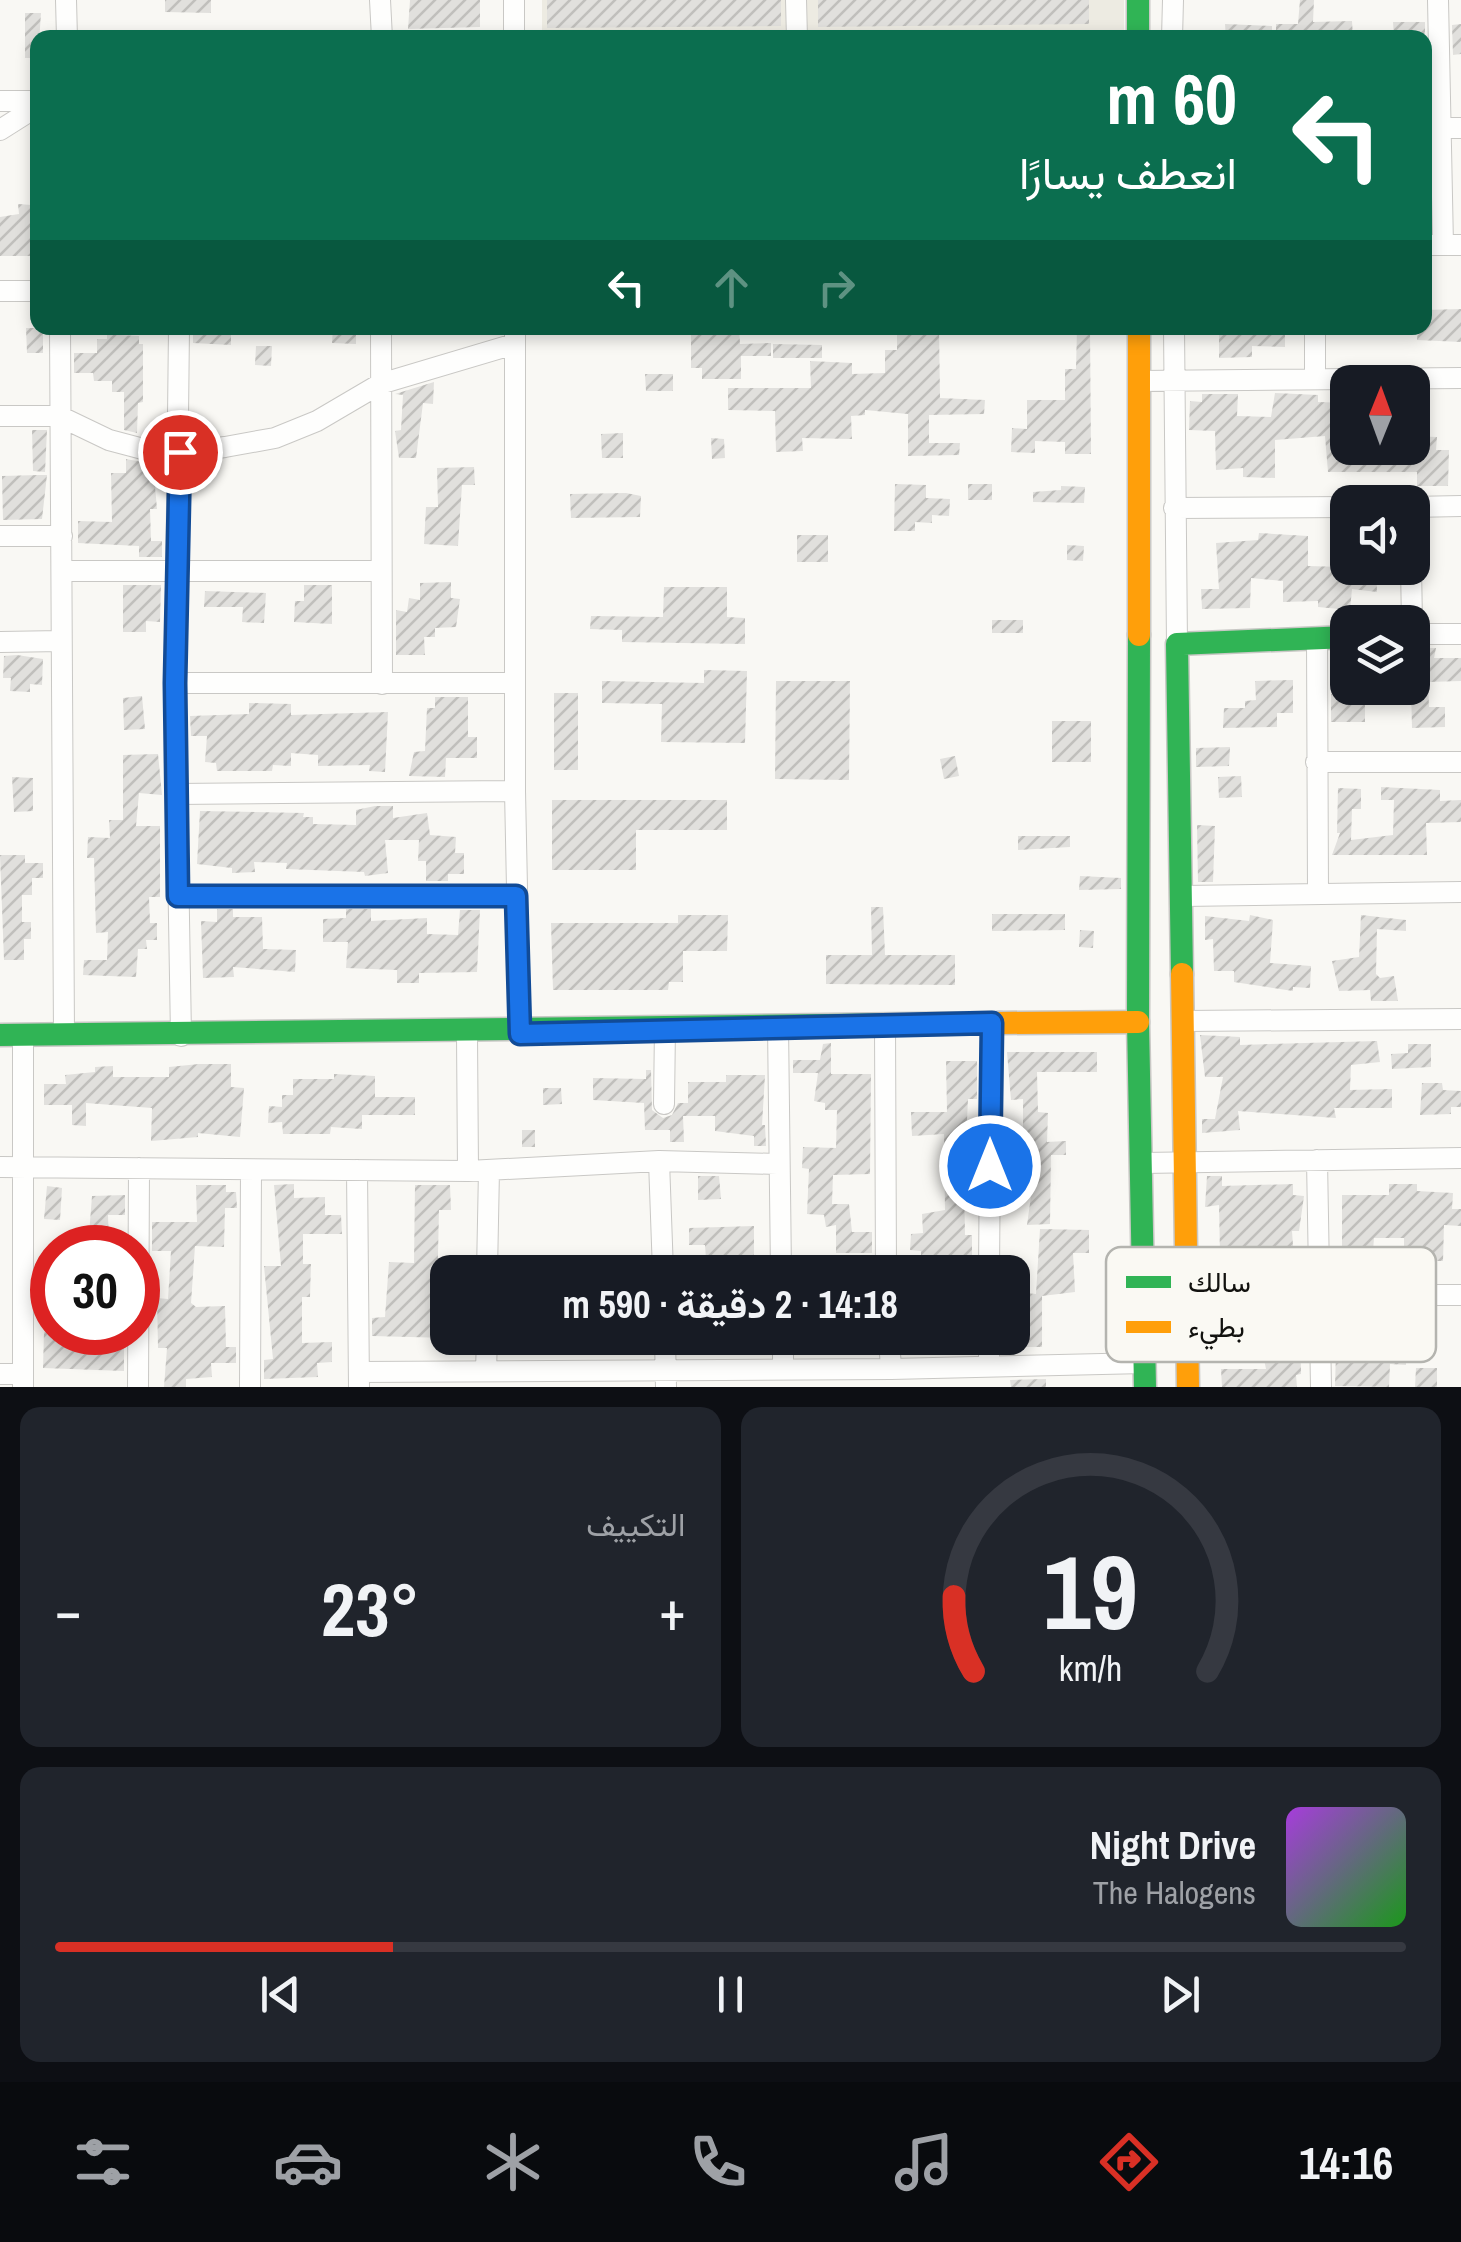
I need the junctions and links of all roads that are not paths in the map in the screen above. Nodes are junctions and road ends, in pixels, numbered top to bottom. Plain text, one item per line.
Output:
1 (66, 0) edge
2 (380, 0) edge
3 (796, 0) edge
4 (1138, 0) edge
5 (1173, 0) edge
6 (1438, 0) edge
7 (508, 4) edge
8 (67, 30) edge
9 (382, 30) edge
10 (513, 30) edge
11 (797, 30) edge
12 (1138, 30) edge
13 (1172, 30) edge
14 (0, 100) edge
15 (30, 103) edge
16 (30, 109) edge
17 (1442, 128) edge
18 (0, 130) edge
19 (1443, 245) edge
20 (0, 290) edge
21 (30, 290) edge
22 (60, 335) edge
23 (179, 335) edge
24 (380, 335) edge
25 (1139, 335) edge
26 (1174, 335) edge
27 (1316, 335) edge
28 (515, 336) edge
29 (1461, 378) edge
30 (1315, 379) junction
31 (1175, 380) junction
32 (1139, 381) junction
33 (380, 384) junction
34 (0, 416) edge
35 (59, 416) junction
36 (180, 452) junction
37 (1461, 506) edge
38 (1330, 507) edge
39 (1430, 507) edge
40 (1174, 508) junction
41 (0, 536) edge
42 (62, 536) junction
43 (62, 571) junction
44 (177, 572) junction
45 (380, 572) junction
46 (1430, 634) edge
47 (1461, 634) edge
48 (1317, 639) junction
49 (1330, 639) edge
50 (61, 640) junction
51 (0, 642) edge
52 (1177, 644) junction
53 (175, 683) junction
54 (516, 683) junction
55 (382, 684) junction
56 (1316, 762) junction
57 (1461, 762) edge
58 (514, 791) junction
59 (176, 794) junction
60 (1318, 892) junction
61 (1461, 892) edge
62 (178, 896) junction
63 (516, 896) junction
64 (1183, 896) junction
65 (1461, 1018) edge
66 (1184, 1021) junction
67 (1138, 1022) junction
68 (992, 1023) junction
69 (885, 1024) junction
70 (778, 1026) junction
71 (665, 1027) junction
72 (64, 1034) junction
73 (520, 1034) junction
74 (12, 1035) edge
75 (181, 1036) junction
76 (467, 1036) junction
77 (664, 1104) dead end
78 (1461, 1158) edge
79 (1317, 1160) junction
80 (659, 1161) junction
81 (1143, 1162) junction
82 (1186, 1162) junction
83 (777, 1164) junction
84 (0, 1168) edge
85 (23, 1168) junction
86 (139, 1168) junction
87 (251, 1170) junction
88 (357, 1170) junction
89 (478, 1171) junction
90 (1144, 1247) edge
91 (1187, 1247) edge
92 (1320, 1247) edge
93 (486, 1255) edge
94 (662, 1255) edge
95 (780, 1255) edge
96 (886, 1255) edge
97 (990, 1255) edge
98 (0, 1273) edge
99 (23, 1273) junction
100 (1436, 1296) edge
101 (1461, 1296) edge
102 (486, 1355) edge
103 (784, 1355) edge
104 (890, 1355) edge
105 (989, 1355) edge
106 (1188, 1362) edge
107 (1321, 1362) edge
108 (989, 1366) junction
109 (784, 1369) junction
110 (890, 1369) junction
111 (486, 1370) junction
112 (0, 1374) edge
113 (1145, 1375) edge
114 (666, 1378) edge
115 (359, 1379) edge
116 (23, 1381) edge
117 (138, 1387) edge
118 (250, 1387) edge
119 (1188, 1387) edge
120 (1321, 1387) edge

1 - 8 street
2 - 9 street
3 - 11 street
4 - 12 street
5 - 13 street
6 - 17 street
7 - 10 street
14 - 15 street
16 - 18 street
17 - 19 street
20 - 21 street
22 - 35 street
23 - 36 street
24 - 33 street
25 - 32 street
26 - 31 street
27 - 30 street
28 - 33 street
28 - 54 street
29 - 30 street
30 - 31 street
31 - 32 street
31 - 40 street
32 - 67 street
33 - 36 street
33 - 45 street
34 - 35 street
35 - 36 street
35 - 42 street
36 - 44 street
37 - 39 street
38 - 40 street
40 - 52 street
41 - 42 street
42 - 43 street
43 - 44 street
43 - 50 street
44 - 45 street
44 - 53 street
45 - 55 street
46 - 47 street
48 - 49 street
48 - 52 street
48 - 56 street
50 - 51 street
50 - 72 street
52 - 64 street
53 - 55 street
53 - 59 street
54 - 55 street
54 - 58 street
56 - 57 street
56 - 60 street
58 - 59 street
58 - 63 street
59 - 62 street
60 - 61 street
60 - 64 street
62 - 63 street
62 - 75 street
63 - 73 street
64 - 66 street
65 - 66 street
66 - 82 street
67 - 68 street
67 - 81 street
68 - 69 street
68 - 97 street
69 - 70 street
69 - 96 street
70 - 71 street
70 - 83 street
71 - 73 street
71 - 77 street
72 - 74 street
72 - 75 street
73 - 76 street
74 - 85 street
75 - 76 street
76 - 89 street
78 - 79 street
79 - 82 street
79 - 92 street
80 - 83 street
80 - 89 street
80 - 94 street
81 - 82 street
81 - 90 street
82 - 91 street
83 - 95 street
84 - 85 street
85 - 86 street
85 - 99 street
86 - 87 street
86 - 117 street
87 - 88 street
87 - 118 street
88 - 89 street
88 - 115 street
89 - 93 street
98 - 99 street
99 - 116 street
100 - 101 street
102 - 111 street
103 - 109 street
104 - 110 street
105 - 108 street
106 - 119 street
107 - 120 street
108 - 110 street
108 - 113 street
109 - 110 street
109 - 114 street
111 - 114 street
111 - 115 street
112 - 116 street

